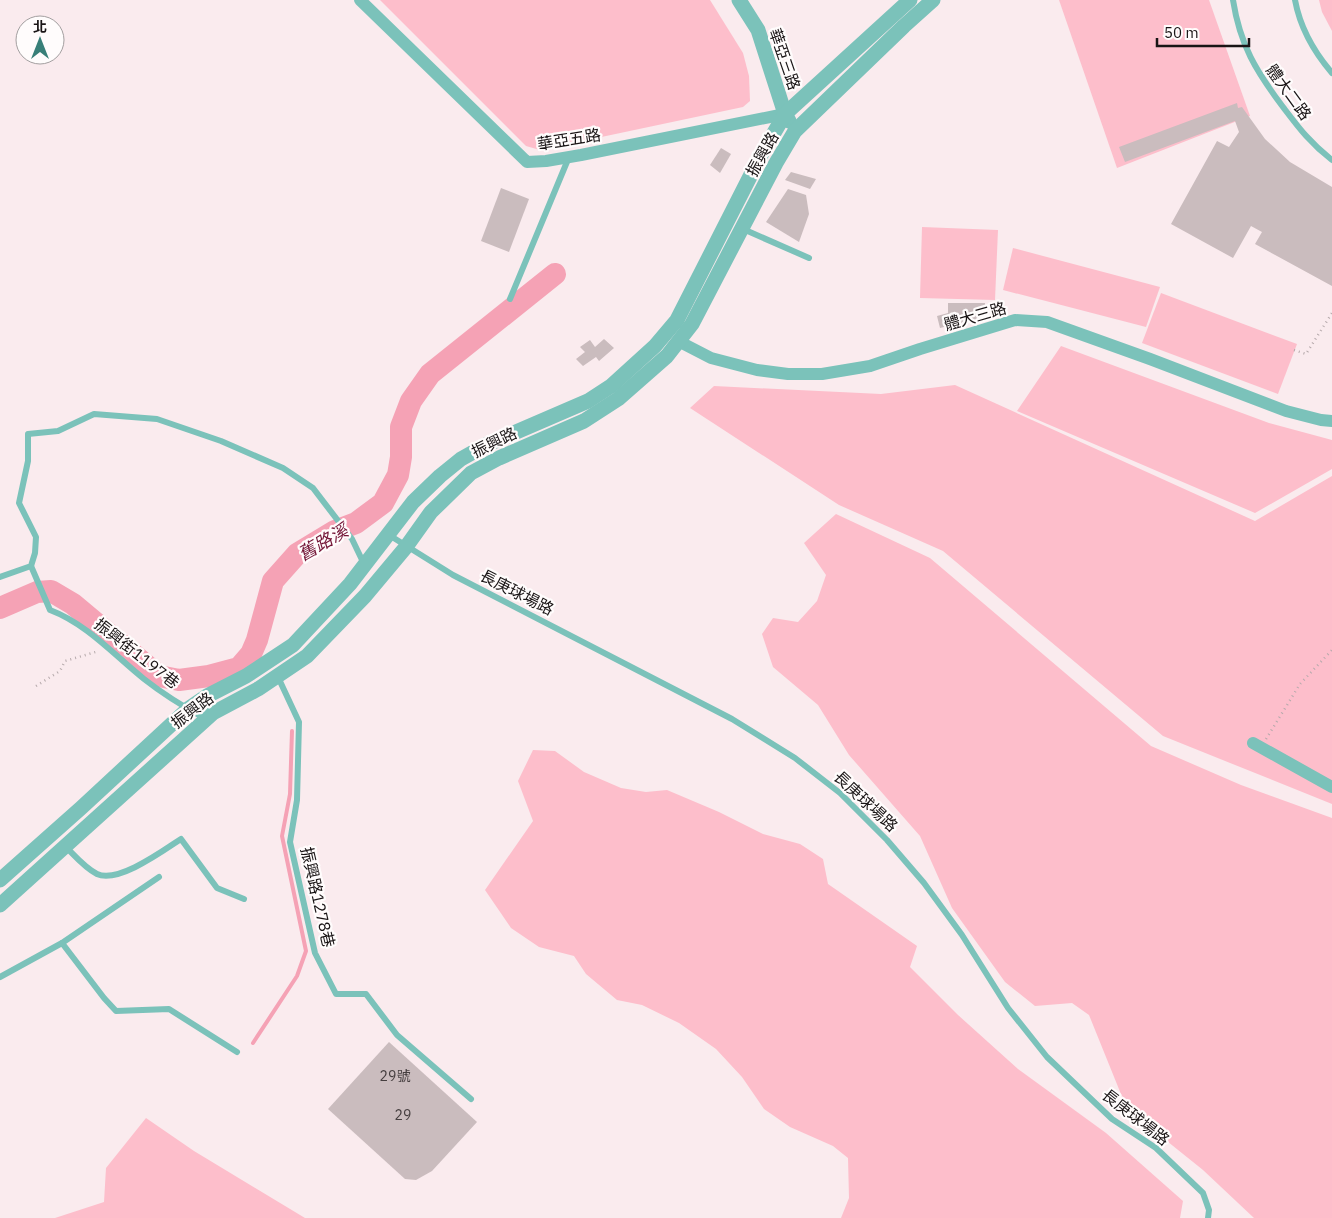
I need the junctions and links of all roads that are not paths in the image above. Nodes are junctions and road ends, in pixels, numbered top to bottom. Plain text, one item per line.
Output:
1 (360, 0) edge
2 (739, 0) edge
3 (910, 0) edge
4 (933, 0) edge
5 (1233, 0) edge
6 (1295, 0) edge
7 (1332, 73) edge
8 (785, 114) junction
9 (795, 131) junction
10 (569, 157) junction
11 (1332, 160) edge
12 (742, 228) junction
13 (809, 258) dead end
14 (510, 299) dead end
15 (667, 333) junction
16 (680, 342) junction
17 (1332, 421) edge
18 (388, 534) junction
19 (406, 547) junction
20 (364, 564) junction
21 (31, 566) junction
22 (0, 577) edge
23 (269, 660) junction
24 (277, 676) junction
25 (188, 709) junction
26 (206, 719) junction
27 (1257, 746) road end
28 (1332, 787) edge
29 (65, 846) junction
30 (159, 877) dead end
31 (0, 880) edge
32 (244, 899) dead end
33 (0, 905) edge
34 (62, 943) junction
35 (0, 977) edge
36 (237, 1052) dead end
37 (470, 1099) dead end
38 (1208, 1218) edge

1 - 10 street, 華亞五路
2 - 8 street, 華亞三路
3 - 8 street, 振興路
4 - 9 street, 振興路
5 - 11 lane, 體大二路
6 - 7 lane
8 - 9 street, 華亞三路
8 - 10 street, 華亞五路
8 - 15 street, 振興路
9 - 12 street, 振興路
10 - 14 lane
12 - 13 lane
12 - 16 street, 振興路
15 - 16 street
15 - 18 street, 振興路
16 - 17 street, 體大三路
16 - 19 street, 振興路
18 - 19 lane, 長庚球場路
18 - 20 street, 振興路
19 - 24 street, 振興路
19 - 38 lane, 長庚球場路
20 - 21 lane
20 - 23 street, 振興路
21 - 22 lane
21 - 25 lane, 振興街1197巷
23 - 24 lane, 振興路1278巷
23 - 25 street, 振興路
24 - 26 street, 振興路
24 - 37 lane, 振興路1278巷
25 - 26 lane, 振興街1197巷
25 - 31 street, 振興路
26 - 29 street, 振興路
27 - 28 street
29 - 32 lane
29 - 33 street, 振興路
30 - 34 lane
34 - 35 lane
34 - 36 lane

